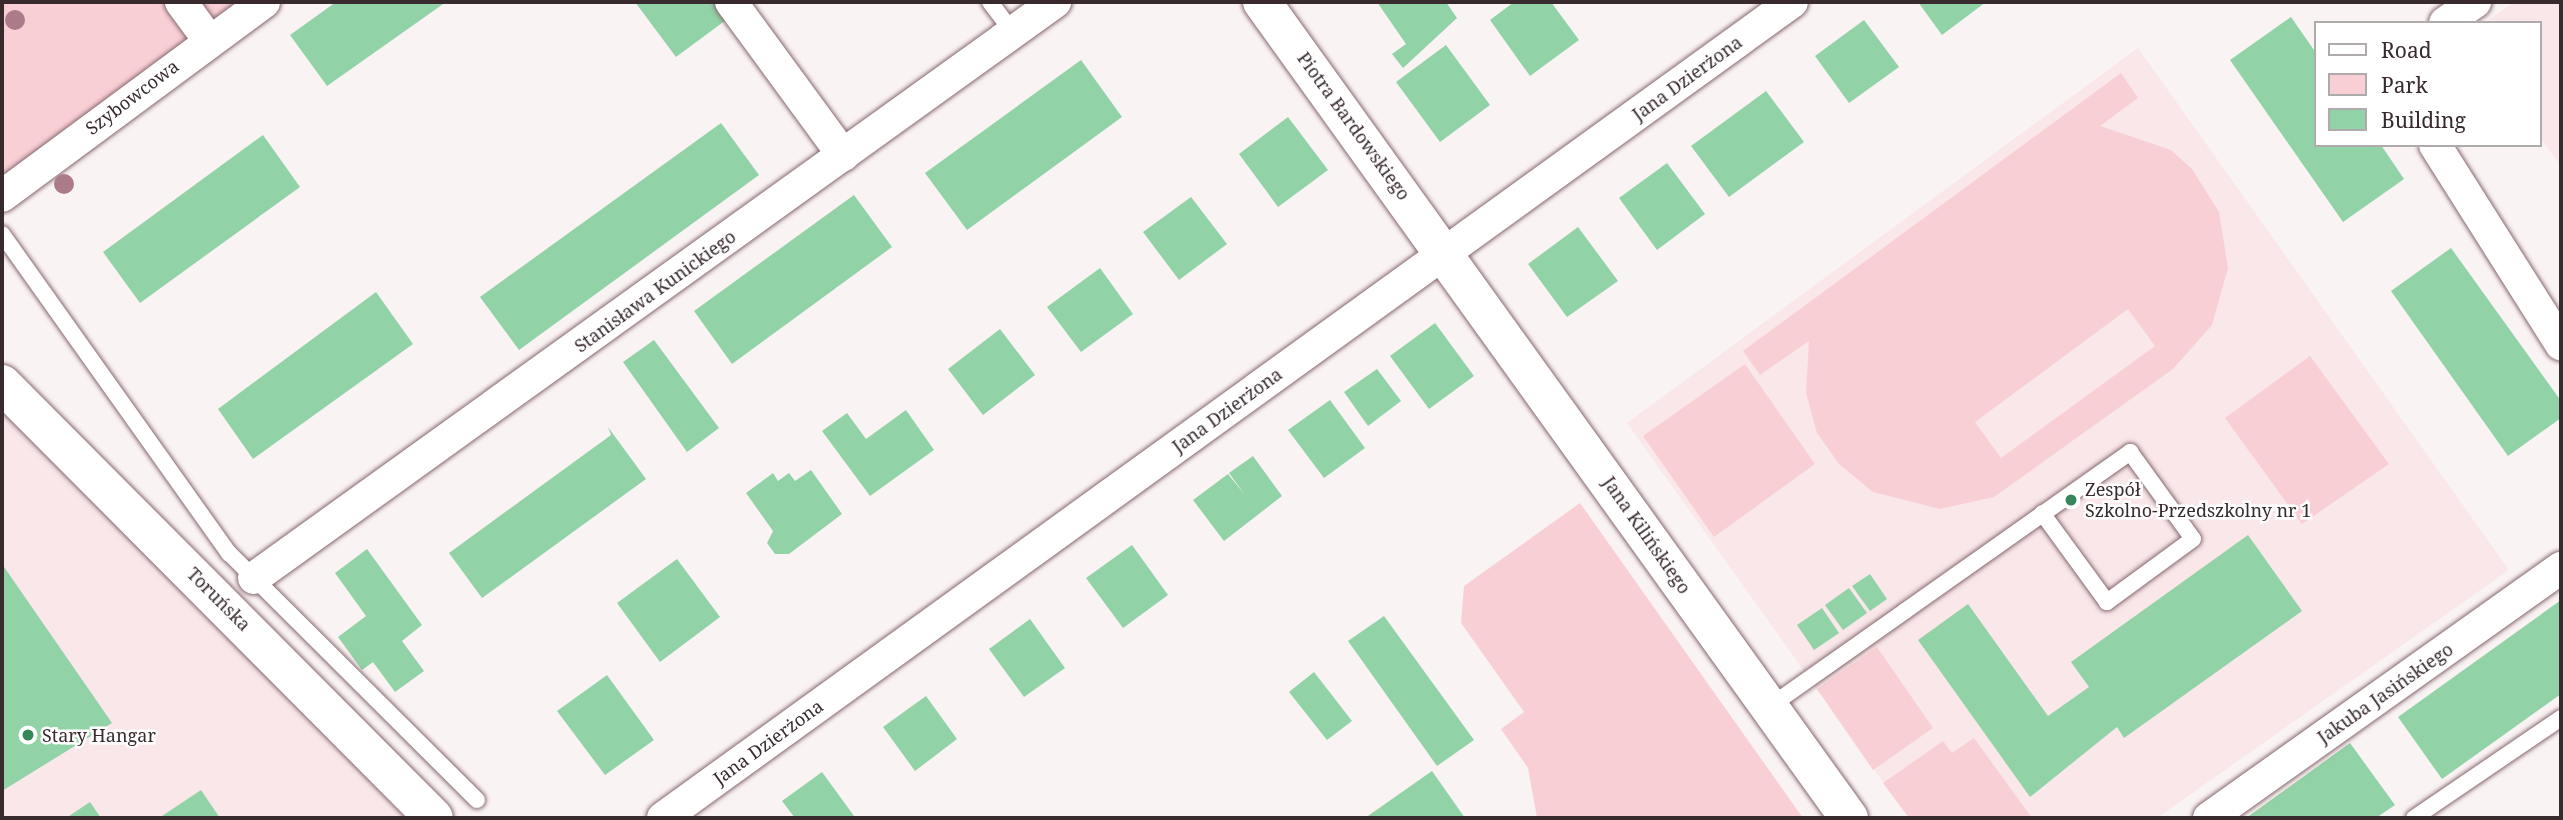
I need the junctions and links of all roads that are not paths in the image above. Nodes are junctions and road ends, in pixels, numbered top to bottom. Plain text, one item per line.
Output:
1 (181, 2) edge
2 (264, 2) edge
3 (730, 2) edge
4 (990, 2) edge
5 (1055, 2) edge
6 (1262, 2) edge
7 (1792, 2) edge
8 (2475, 2) edge
9 (2448, 21) edge
10 (1013, 33) junction
11 (208, 39) junction
12 (2436, 147) edge
13 (844, 155) junction
14 (2, 196) edge
15 (2, 234) edge
16 (1445, 253) junction
17 (2561, 344) edge
18 (2, 384) edge
19 (2042, 513) junction
20 (2561, 568) edge
21 (254, 578) junction
22 (1769, 707) junction
23 (2561, 718) edge
24 (477, 800) dead end
25 (434, 818) edge
26 (663, 818) edge
27 (1849, 818) edge
28 (2209, 818) edge
29 (2414, 818) edge

1 - 11 street
2 - 11 street, Szybowcowa
3 - 13 street
4 - 10 lane
5 - 10 street, Stanisława Kunickiego
6 - 16 street, Piotra Bardowskiego
7 - 16 street, Jana Dzierżona
8 - 9 street
10 - 13 street, Stanisława Kunickiego
11 - 14 street, Szybowcowa
12 - 17 street
13 - 21 street, Stanisława Kunickiego
15 - 21 lane
16 - 22 street, Jana Kilińskiego
16 - 26 street, Jana Dzierżona
18 - 25 street, Toruńska
19 - 19 lane
19 - 22 lane
20 - 28 street, Jakuba Jasińskiego
21 - 24 lane
22 - 27 street, Jana Kilińskiego
23 - 29 lane

